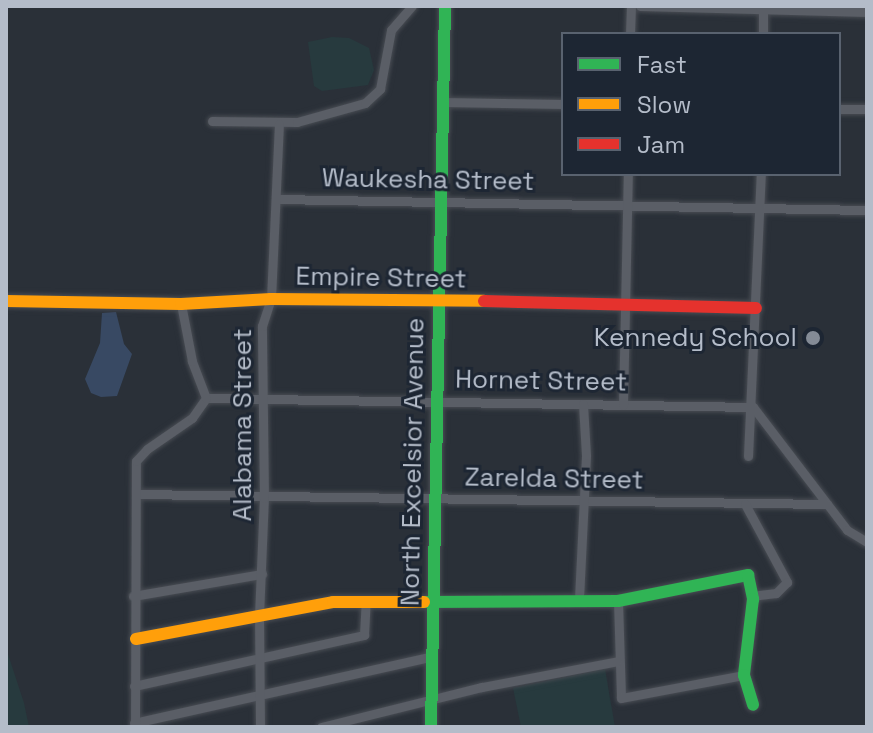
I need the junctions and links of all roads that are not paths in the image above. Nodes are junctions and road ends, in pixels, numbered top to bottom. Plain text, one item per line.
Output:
1 (412, 6) edge
2 (445, 6) edge
3 (631, 6) edge
4 (640, 6) edge
5 (763, 8) edge
6 (867, 12) edge
7 (630, 32) edge
8 (763, 32) edge
9 (443, 102) junction
10 (561, 104) edge
11 (841, 109) edge
12 (867, 109) edge
13 (212, 121) dead end
14 (279, 124) junction
15 (628, 176) edge
16 (761, 176) edge
17 (277, 199) junction
18 (439, 201) junction
19 (628, 206) junction
20 (760, 209) junction
21 (867, 210) edge
22 (271, 299) junction
23 (438, 300) junction
24 (6, 301) edge
25 (181, 304) junction
26 (625, 306) junction
27 (756, 308) junction
28 (262, 397) junction
29 (206, 398) junction
30 (436, 401) junction
31 (583, 404) junction
32 (623, 405) junction
33 (753, 407) junction
34 (748, 456) dead end
35 (136, 494) junction
36 (264, 498) junction
37 (435, 499) junction
38 (582, 501) junction
39 (745, 504) junction
40 (827, 504) junction
41 (867, 542) edge
42 (262, 574) junction
43 (133, 596) junction
44 (753, 596) junction
45 (579, 599) junction
46 (432, 601) junction
47 (618, 601) junction
48 (366, 602) junction
49 (259, 616) junction
50 (136, 639) junction
51 (433, 656) junction
52 (258, 657) junction
53 (618, 661) junction
54 (744, 675) junction
55 (134, 686) junction
56 (261, 697) junction
57 (432, 700) junction
58 (753, 705) dead end
59 (134, 725) edge
60 (260, 727) edge
61 (321, 727) edge
62 (431, 727) edge

1 - 14 street
2 - 9 street, North Excelsior Avenue
3 - 7 street
4 - 5 street
5 - 6 street
5 - 8 street
9 - 10 street
9 - 18 street, North Excelsior Avenue
11 - 12 street
13 - 14 street
14 - 17 street, Alabama Street
15 - 19 street
16 - 20 street
17 - 18 street, Waukesha Street
17 - 22 street, Alabama Street
18 - 19 street, Waukesha Street
18 - 23 street, North Excelsior Avenue
19 - 20 street, Waukesha Street
19 - 26 street
20 - 21 street, Waukesha Street
20 - 27 street
22 - 23 street, Empire Street
22 - 25 street, Empire Street
22 - 28 street, Alabama Street
23 - 26 street, Empire Street
23 - 30 street, North Excelsior Avenue
24 - 25 street, Empire Street
25 - 29 street
26 - 27 street, Empire Street
26 - 32 street
27 - 33 street
28 - 29 street, Hornet Street
28 - 30 street, Hornet Street
28 - 36 street, Alabama Street
29 - 35 street
30 - 31 street, Hornet Street
30 - 37 street, North Excelsior Avenue
31 - 32 street, Hornet Street
31 - 38 street
32 - 33 street, Hornet Street
33 - 34 street
33 - 40 street
35 - 36 street, Zarelda Street
35 - 43 street
36 - 37 street, Zarelda Street
36 - 42 street, Alabama Street
37 - 38 street, Zarelda Street
37 - 46 street, North Excelsior Avenue
38 - 39 street, Zarelda Street
38 - 45 street
39 - 40 street, Zarelda Street
39 - 44 street
40 - 41 street
42 - 43 street
42 - 49 street, Alabama Street
43 - 50 street
44 - 47 street
44 - 54 street
45 - 46 street
45 - 47 street
46 - 48 street
46 - 51 street, North Excelsior Avenue
47 - 53 street
48 - 49 street
48 - 52 street
49 - 50 street
49 - 52 street, Alabama Street
50 - 55 street
51 - 56 street
51 - 57 street, North Excelsior Avenue
52 - 55 street
52 - 56 street, Alabama Street
53 - 54 street
53 - 57 street
54 - 58 street
55 - 59 street
56 - 59 street
56 - 60 street, Alabama Street
57 - 61 street
57 - 62 street, North Excelsior Avenue

